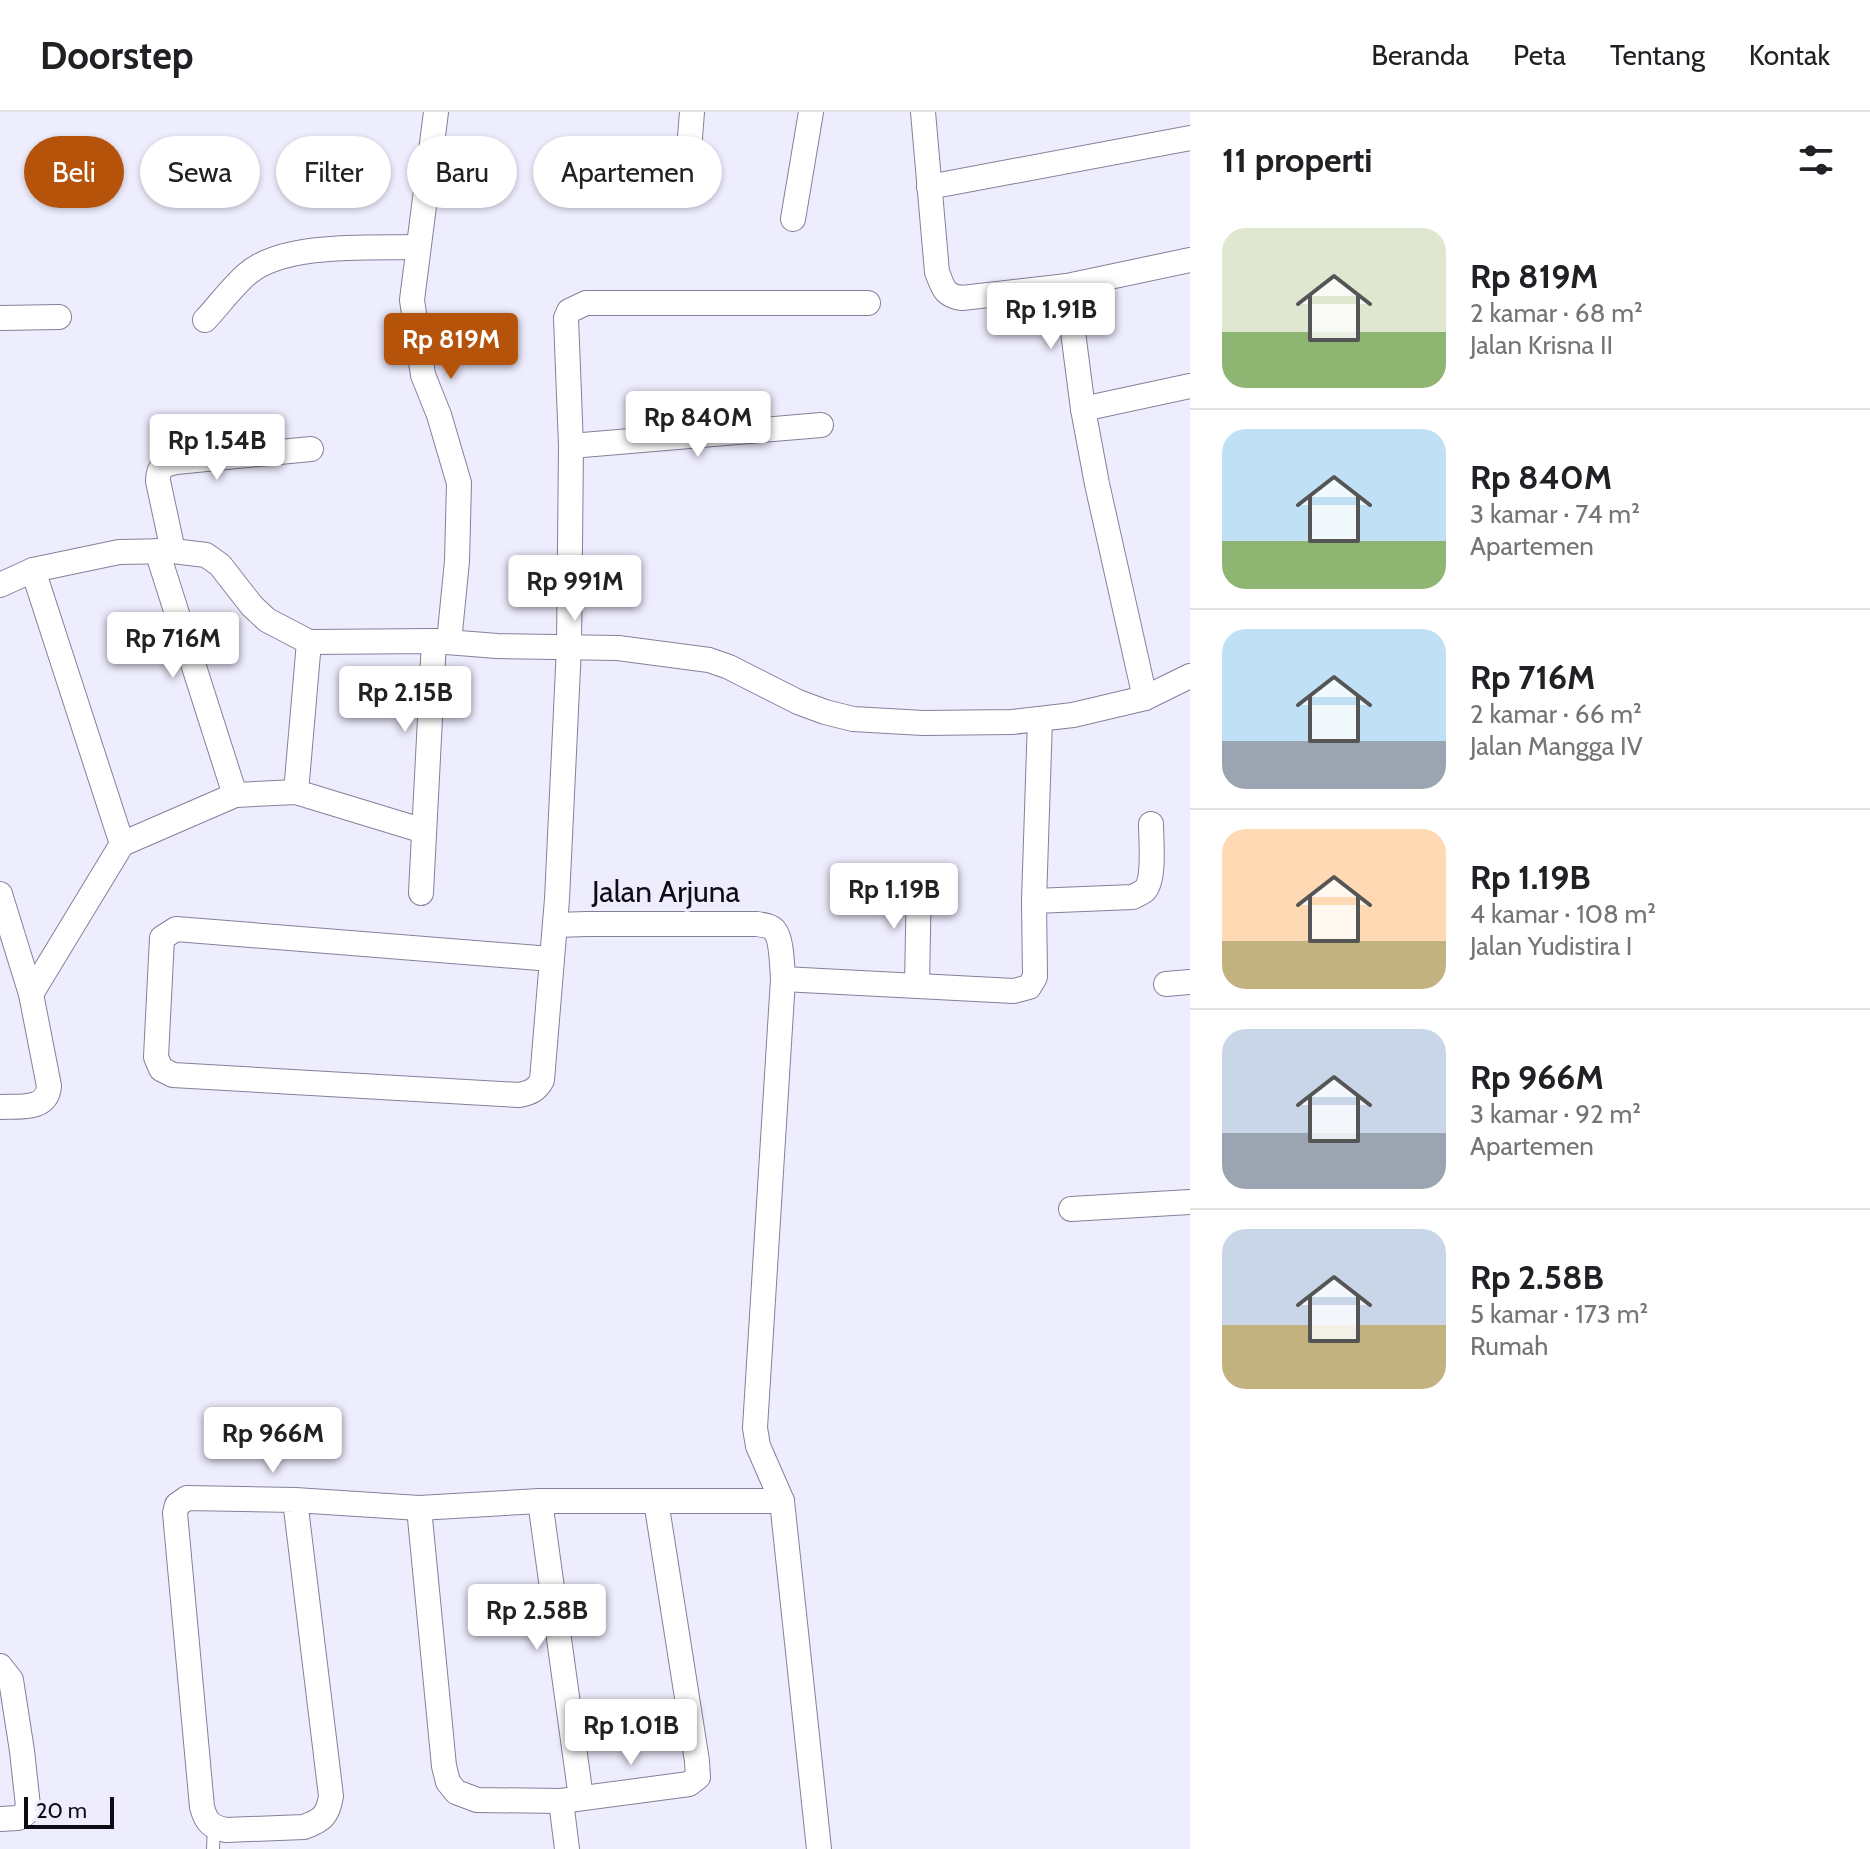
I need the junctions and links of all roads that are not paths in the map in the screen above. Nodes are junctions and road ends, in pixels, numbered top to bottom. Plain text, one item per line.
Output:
1 (436, 112) edge
2 (692, 112) edge
3 (811, 112) edge
4 (923, 112) edge
5 (690, 136) edge
6 (1190, 138) edge
7 (929, 187) junction
8 (793, 219) dead end
9 (418, 247) junction
10 (1190, 260) edge
11 (1067, 286) junction
12 (868, 303) dead end
13 (59, 317) dead end
14 (0, 318) edge
15 (205, 320) dead end
16 (1190, 386) edge
17 (1083, 409) junction
18 (821, 425) dead end
19 (571, 446) junction
20 (311, 449) dead end
21 (165, 551) junction
22 (33, 570) junction
23 (0, 585) edge
24 (441, 641) junction
25 (309, 642) junction
26 (569, 647) junction
27 (1190, 676) edge
28 (1145, 698) junction
29 (1040, 719) junction
30 (296, 792) junction
31 (235, 795) junction
32 (1151, 824) dead end
33 (424, 831) junction
34 (122, 844) junction
35 (919, 879) dead end
36 (421, 893) dead end
37 (0, 894) edge
38 (1034, 901) junction
39 (555, 925) junction
40 (551, 959) junction
41 (783, 979) junction
42 (917, 985) junction
43 (31, 994) junction
44 (0, 1107) edge
45 (1190, 1202) edge
46 (1071, 1209) dead end
47 (295, 1500) junction
48 (540, 1501) junction
49 (656, 1501) junction
50 (782, 1501) junction
51 (419, 1508) junction
52 (0, 1666) edge
53 (571, 1799) junction
54 (0, 1819) edge
55 (214, 1838) edge
56 (567, 1849) edge
57 (819, 1849) edge

1 - 9 street
2 - 5 street
3 - 8 street
4 - 7 street
6 - 7 street
7 - 11 street
9 - 15 street
9 - 24 street
10 - 11 street
11 - 17 street
12 - 19 street
13 - 14 street
16 - 17 street
17 - 28 street
18 - 19 street
19 - 26 street
20 - 21 street
21 - 22 street
21 - 25 street
21 - 31 street
22 - 23 street
22 - 34 street
24 - 25 street
24 - 26 street
24 - 33 street
25 - 30 street
26 - 29 street
26 - 39 street
27 - 28 street
28 - 29 street
29 - 38 street
30 - 31 street
30 - 33 street
31 - 34 street
32 - 38 street
33 - 36 street
34 - 43 street
35 - 42 street
37 - 43 street
38 - 42 street
39 - 40 street
39 - 41 street, Jalan Arjuna
40 - 40 street
41 - 42 street
41 - 50 street
43 - 44 street
45 - 46 street
47 - 51 street
47 - 55 street
47 - 55 street
48 - 49 street
48 - 51 street
48 - 53 street
49 - 50 street
49 - 53 street
50 - 57 street
51 - 53 street
52 - 54 street
53 - 56 street

